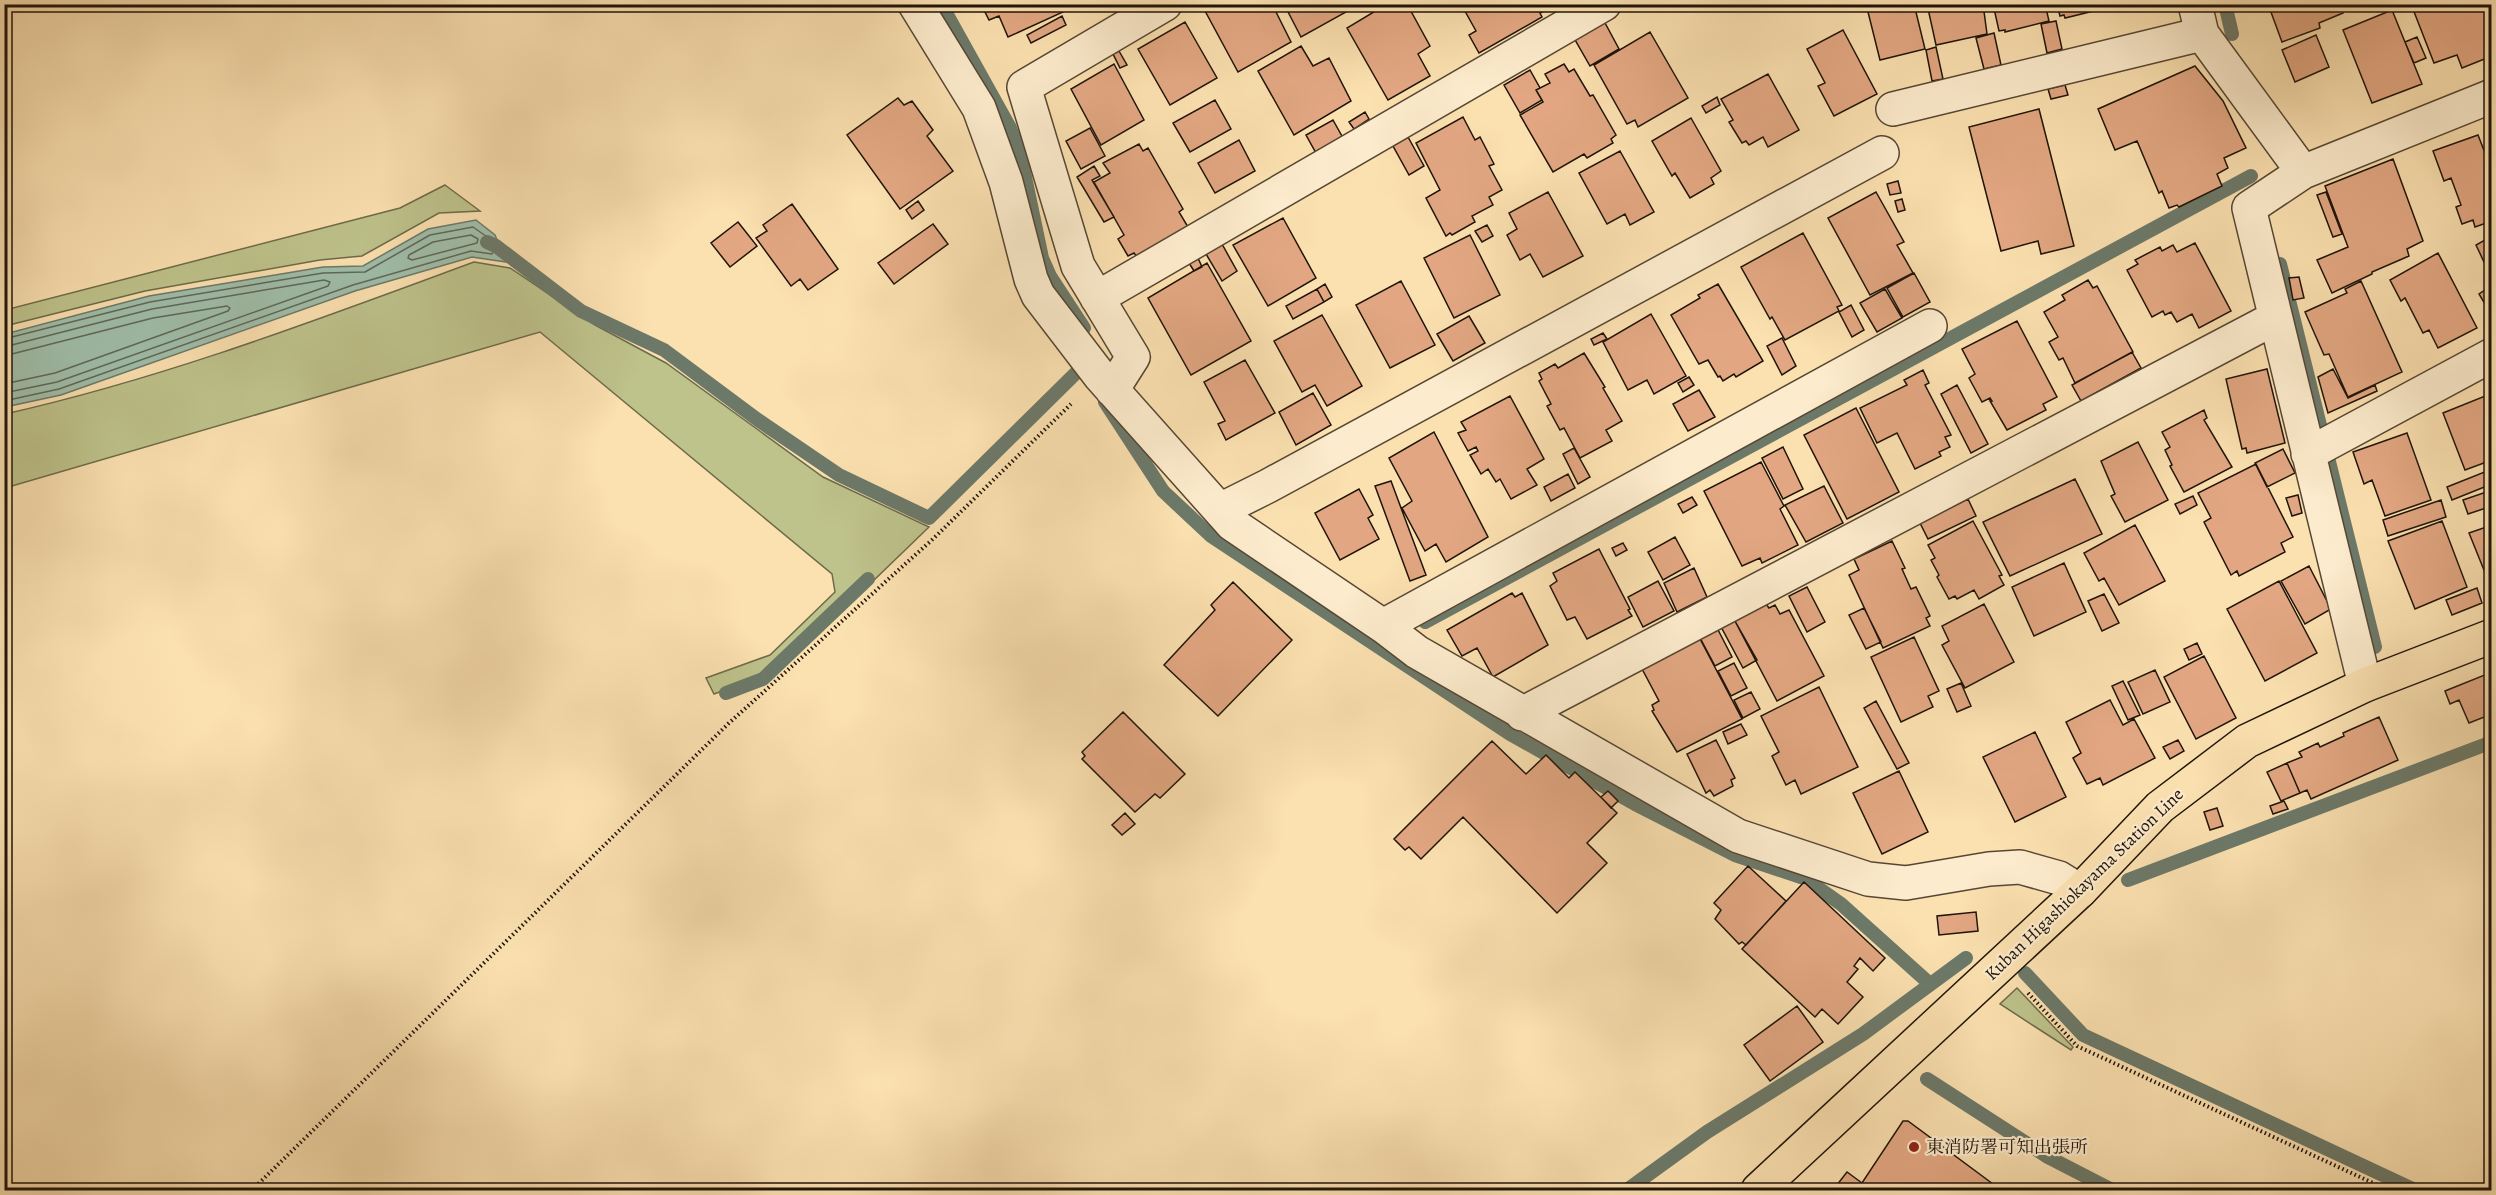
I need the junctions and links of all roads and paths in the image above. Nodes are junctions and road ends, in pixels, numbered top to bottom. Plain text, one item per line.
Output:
1 (915, 4) edge
2 (1165, 4) edge
3 (1604, 4) edge
4 (2198, 19) edge
5 (2492, 96) edge
6 (999, 99) junction
7 (1893, 109) dead end
8 (1882, 153) dead end
9 (2303, 172) junction
10 (1098, 298) junction
11 (2275, 318) junction
12 (1929, 326) dead end
13 (2492, 355) edge
14 (1112, 390) junction
15 (1079, 397) dead end
16 (2320, 448) junction
17 (1220, 510) junction
18 (1383, 626) junction
19 (2492, 636) edge
20 (2365, 685) junction
21 (1522, 714) junction
22 (2080, 891) junction
23 (2001, 963) junction
24 (252, 1191) edge
25 (1758, 1191) edge
26 (2388, 1191) edge

1 - 6 street
2 - 6 street
3 - 10 street
4 - 7 street
4 - 9 street
5 - 9 street
6 - 10 street
6 - 14 street
8 - 17 street
9 - 11 street
10 - 14 street
11 - 16 street
11 - 21 street
12 - 18 street
13 - 16 street
14 - 17 street
15 - 24 path
16 - 20 street
17 - 18 street
18 - 21 street
19 - 20 main road, Kuban Higashiokayama Station Line
20 - 22 main road, Kuban Higashiokayama Station Line
21 - 22 street
22 - 23 main road, Kuban Higashiokayama Station Line
23 - 25 main road, Kuban Higashiokayama Station Line
23 - 26 path

